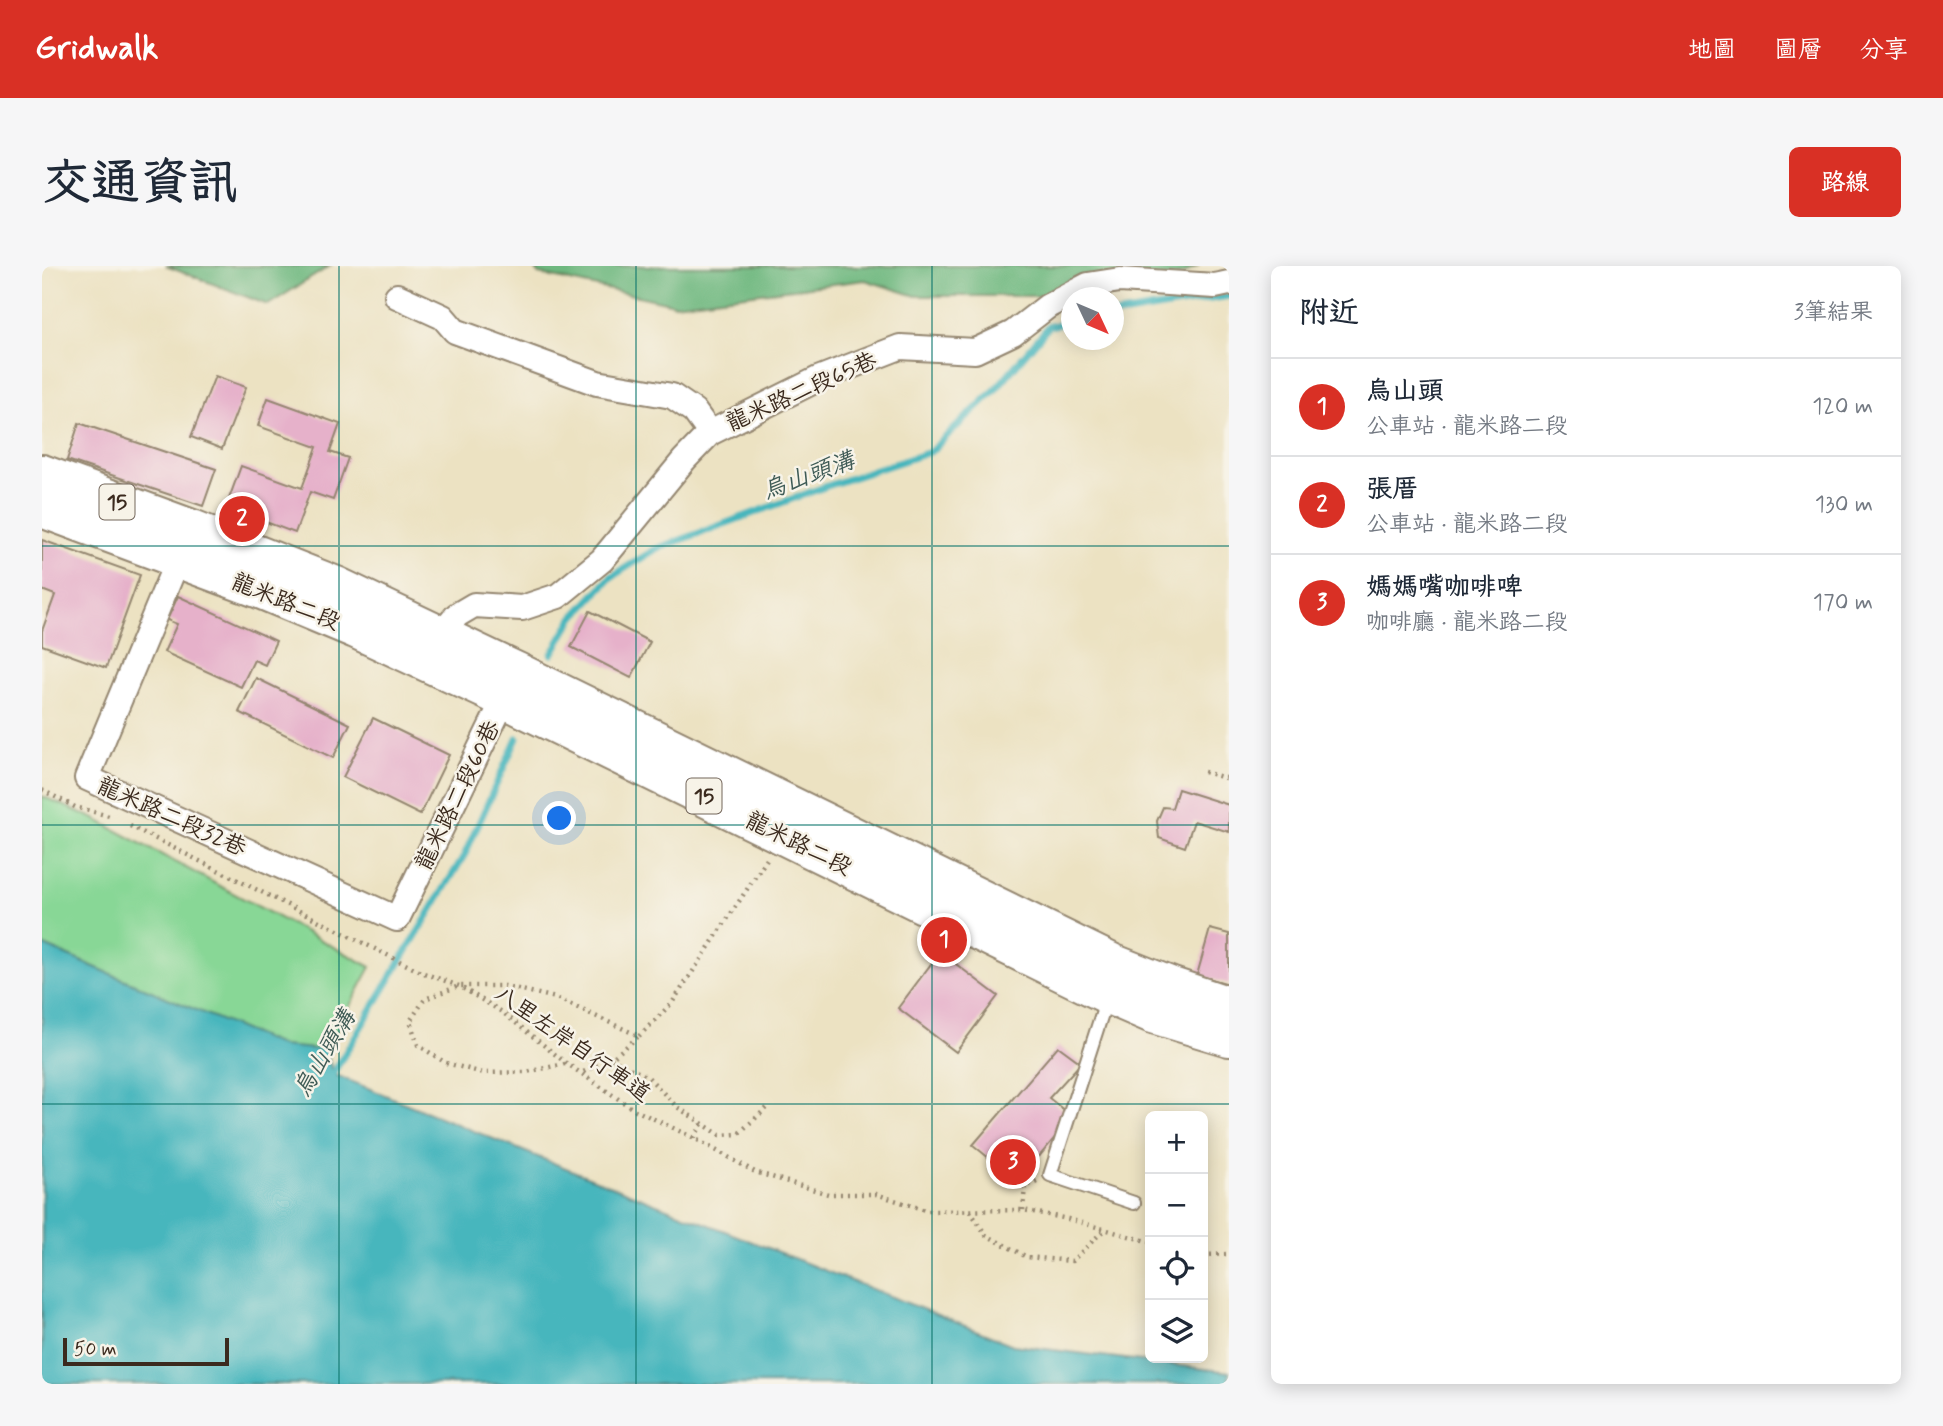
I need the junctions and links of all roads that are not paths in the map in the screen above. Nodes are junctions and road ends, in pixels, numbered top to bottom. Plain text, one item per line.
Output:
1 (1229, 283) edge
2 (397, 296) dead end
3 (710, 433) junction
4 (42, 474) edge
5 (42, 508) edge
6 (185, 544) junction
7 (441, 635) junction
8 (511, 685) junction
9 (397, 919) joint
10 (1109, 995) junction
11 (1229, 1006) edge
12 (1229, 1037) edge
13 (1133, 1203) dead end

1 - 3 street, 龍米路二段65巷
2 - 3 street
3 - 7 street, 龍米路二段65巷
4 - 6 main road, 15
5 - 6 main road, 15
6 - 7 main road, 龍米路二段 / 15
6 - 8 main road, 龍米路二段 / 15
6 - 9 street, 龍米路二段32巷
7 - 8 main road, 龍米路二段 / 15
8 - 9 street, 龍米路二段60巷
8 - 10 main road, 龍米路二段 / 15
8 - 11 main road, 龍米路二段 / 15
10 - 12 main road, 龍米路二段 / 15
10 - 13 lane

